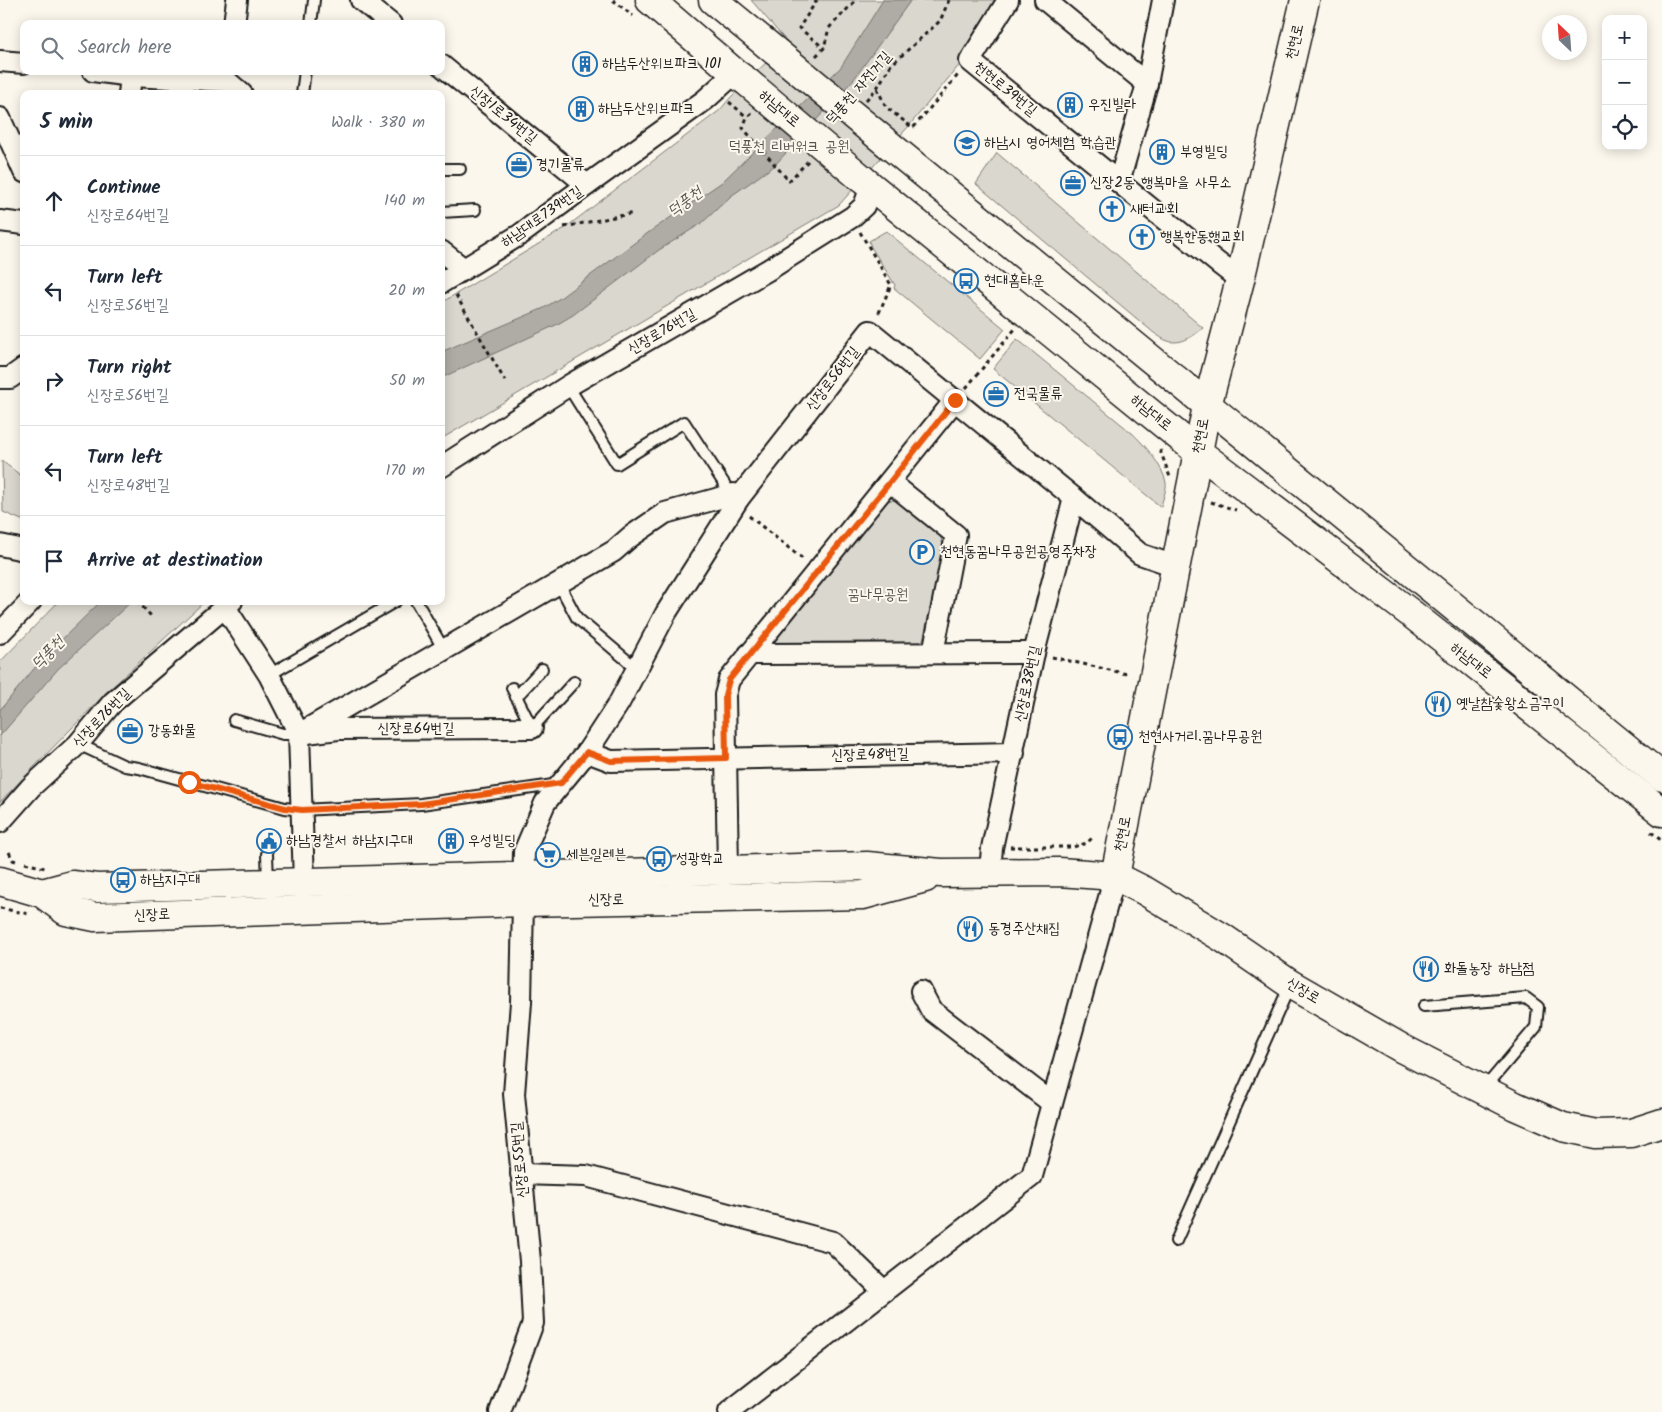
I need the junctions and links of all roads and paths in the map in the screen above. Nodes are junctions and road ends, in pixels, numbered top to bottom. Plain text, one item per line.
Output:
1 (237, 0) edge
2 (314, 0) edge
3 (361, 0) edge
4 (650, 0) edge
5 (713, 0) edge
6 (817, 0) edge
7 (950, 0) edge
8 (1008, 0) edge
9 (1045, 0) edge
10 (1163, 0) edge
11 (1305, 0) edge
12 (234, 20) edge
13 (312, 20) edge
14 (386, 20) edge
15 (824, 48) dead end
16 (0, 61) edge
17 (970, 62) junction
18 (20, 63) edge
19 (445, 68) edge
20 (103, 75) edge
21 (304, 75) edge
22 (226, 82) edge
23 (735, 84) junction
24 (1147, 84) junction
25 (130, 85) edge
26 (877, 88) junction
27 (237, 90) edge
28 (303, 90) edge
29 (863, 103) dead end
30 (747, 117) dead end
31 (0, 118) edge
32 (743, 128) dead end
33 (809, 160) dead end
34 (20, 163) edge
35 (445, 169) edge
36 (460, 169) dead end
37 (866, 182) junction
38 (1119, 182) junction
39 (587, 185) junction
40 (475, 210) dead end
41 (445, 212) edge
42 (634, 213) dead end
43 (852, 217) junction
44 (0, 221) edge
45 (20, 224) edge
46 (562, 227) dead end
47 (445, 254) edge
48 (464, 269) junction
49 (1240, 280) junction
50 (448, 287) edge
51 (1015, 329) dead end
52 (870, 331) junction
53 (20, 371) edge
54 (0, 378) edge
55 (505, 381) dead end
56 (568, 386) junction
57 (955, 400) junction
58 (1207, 406) junction
59 (1198, 452) junction
60 (445, 464) edge
61 (890, 482) junction
62 (736, 496) junction
63 (1074, 498) junction
64 (0, 545) edge
65 (20, 549) edge
66 (1175, 566) junction
67 (817, 571) junction
68 (559, 584) junction
69 (27, 605) edge
70 (141, 605) edge
71 (227, 605) edge
72 (229, 605) edge
73 (389, 605) edge
74 (418, 605) edge
75 (152, 618) dead end
76 (0, 633) edge
77 (444, 650) junction
78 (933, 653) junction
79 (1034, 653) junction
80 (749, 654) junction
81 (636, 668) junction
82 (542, 669) dead end
83 (1127, 674) dead end
84 (269, 675) junction
85 (574, 682) dead end
86 (234, 720) dead end
87 (532, 728) junction
88 (299, 734) junction
89 (78, 744) junction
90 (587, 752) junction
91 (1014, 753) junction
92 (726, 758) junction
93 (1662, 777) edge
94 (561, 783) junction
95 (302, 810) junction
96 (1662, 812) edge
97 (0, 822) edge
98 (1092, 838) dead end
99 (1007, 848) dead end
100 (267, 854) dead end
101 (728, 870) junction
102 (990, 871) junction
103 (941, 873) junction
104 (1115, 876) junction
105 (0, 881) edge
106 (304, 882) junction
107 (268, 883) junction
108 (524, 889) junction
109 (40, 904) junction
110 (0, 908) edge
111 (268, 910) junction
112 (1290, 984) junction
113 (921, 991) dead end
114 (1424, 1006) dead end
115 (1484, 1090) junction
116 (1052, 1103) junction
117 (1662, 1123) edge
118 (521, 1174) junction
119 (1176, 1241) dead end
120 (884, 1291) junction
121 (500, 1412) edge
122 (729, 1412) edge

1 - 12 street
2 - 13 lane
3 - 14 street
4 - 23 main road, 하남대로
5 - 58 main road, 하남대로, bridge
6 - 15 path
7 - 26 path, 덕풍천 자전거길
8 - 17 street, 천현로39번길
9 - 24 street
10 - 24 street
11 - 49 main road, 천현로
16 - 18 street
17 - 26 path
17 - 38 street, 천현로39번길
19 - 39 street, 신장1로34번길
20 - 25 street
21 - 28 lane
22 - 25 street
22 - 27 street
23 - 30 path
23 - 37 main road, 하남대로, bridge
23 - 39 street, 하남대로739번길
24 - 38 street
26 - 29 path, 덕풍천 자전거길
31 - 34 street
32 - 33 path
35 - 36 lane
37 - 43 street, 신장로76번길
37 - 59 main road, 하남대로
38 - 49 street, 천현로39번길
39 - 48 street, 하남대로739번길
40 - 41 lane
42 - 46 path
43 - 52 path
43 - 56 street, 신장로76번길
44 - 45 street
47 - 48 street
48 - 50 street, 하남대로739번길
49 - 58 main road, 천현로
50 - 55 path
51 - 57 path
52 - 57 street, 신장로56번길
52 - 62 street, 신장로56번길
53 - 54 street
56 - 60 street, 신장로76번길
56 - 62 lane
57 - 61 street
57 - 63 street, 신장로56번길
58 - 59 main road, 천현로
58 - 93 main road, 하남대로
59 - 66 main road, 천현로
59 - 96 main road, 하남대로
61 - 67 street
61 - 78 street
62 - 67 path
62 - 68 street
62 - 81 street, 신장로56번길
63 - 66 street, 신장로56번길
63 - 79 street, 신장로38번길
64 - 65 street
66 - 104 main road, 천현로
67 - 80 street
68 - 77 street
68 - 81 lane
69 - 76 street
70 - 75 path
71 - 89 street, 신장로76번길
72 - 84 street
73 - 84 lane
74 - 77 lane
77 - 88 street
78 - 79 street
78 - 80 street
79 - 83 path
79 - 91 street, 신장로38번길
80 - 92 street
81 - 90 street, 신장로56번길
82 - 87 lane
84 - 88 street
85 - 87 lane
86 - 88 lane, 신장로64번길
87 - 88 street, 신장로64번길
88 - 95 street
89 - 95 lane
89 - 97 street, 신장로76번길
90 - 92 street
90 - 94 street, 신장로56번길
91 - 92 street, 신장로48번길
91 - 102 street, 신장로38번길
92 - 101 street
94 - 95 lane
94 - 108 street, 신장로56번길
95 - 106 street
98 - 99 path
100 - 107 lane
101 - 103 main road, 신장로
101 - 108 main road, 신장로
102 - 103 main road, 신장로
102 - 104 main road, 신장로
103 - 108 main road, 신장로
104 - 112 main road, 신장로
104 - 116 street
105 - 109 main road, 신장로
106 - 107 main road, 신장로
106 - 108 main road, 신장로
107 - 109 main road, 신장로
107 - 111 main road
108 - 111 main road, 신장로
108 - 118 street, 신장로55번길
109 - 110 path
109 - 111 main road, 신장로
112 - 115 main road, 신장로
112 - 119 lane
113 - 116 street
114 - 115 lane
115 - 117 main road, 신장로
116 - 120 street
118 - 120 street
118 - 121 street, 신장로55번길
120 - 122 street

